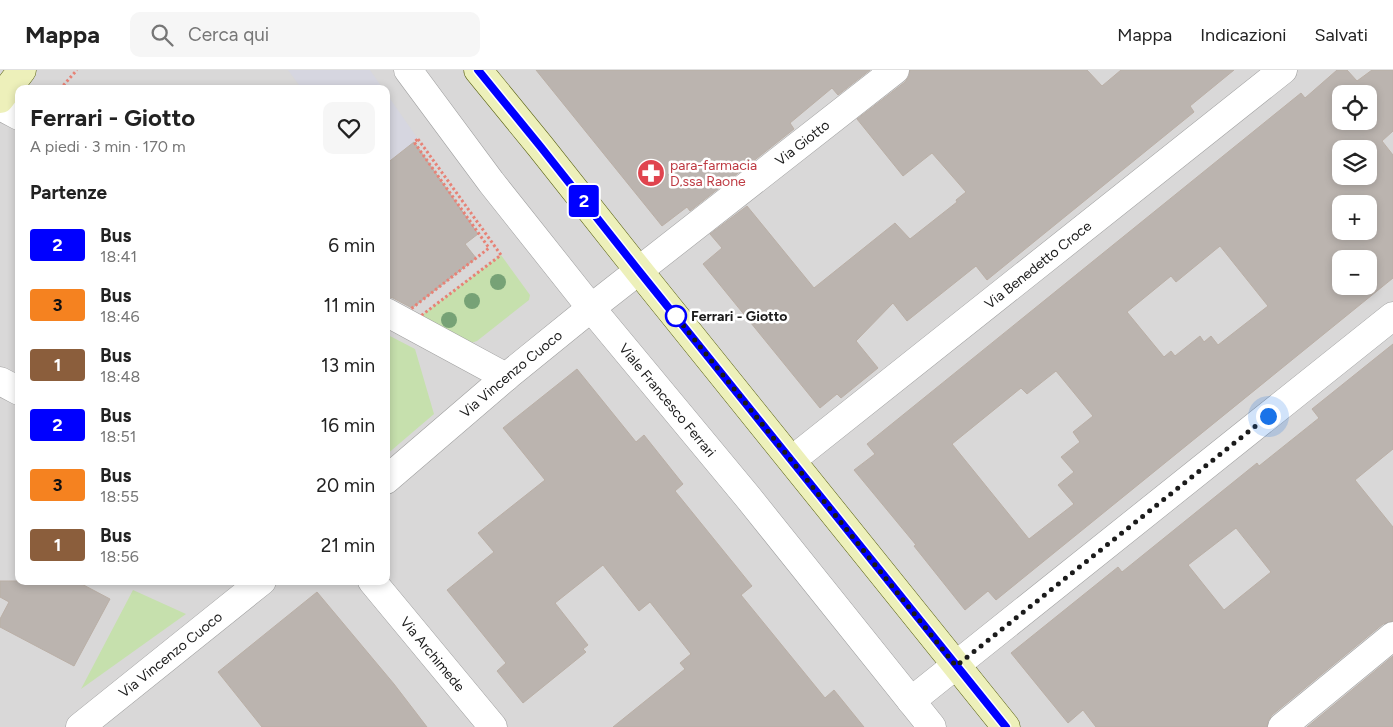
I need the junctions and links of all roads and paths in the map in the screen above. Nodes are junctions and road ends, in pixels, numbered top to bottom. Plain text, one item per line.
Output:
1 (22, 70) edge
2 (76, 70) edge
3 (408, 70) edge
4 (478, 70) edge
5 (895, 70) edge
6 (1283, 70) edge
7 (63, 85) edge
8 (0, 100) edge
9 (0, 106) edge
10 (15, 114) edge
11 (418, 139) joint
12 (639, 271) junction
13 (591, 308) junction
14 (390, 314) edge
15 (1393, 316) edge
16 (506, 377) junction
17 (0, 381) edge
18 (15, 389) edge
19 (792, 460) junction
20 (390, 477) edge
21 (257, 585) edge
22 (375, 585) edge
23 (1393, 636) edge
24 (956, 666) junction
25 (911, 701) junction
26 (80, 727) edge
27 (493, 727) edge
28 (932, 727) edge
29 (1006, 727) edge
30 (1282, 727) edge

1 - 8 street
2 - 7 path
3 - 13 street, Viale Francesco Ferrari
4 - 12 street
5 - 12 street, Via Giotto
6 - 19 street, Via Benedetto Croce
9 - 10 street
11 - 11 path
12 - 13 street, Via Vincenzo Cuoco
12 - 19 street
13 - 16 street, Via Vincenzo Cuoco
13 - 25 street, Viale Francesco Ferrari
14 - 16 street
15 - 24 street
16 - 20 street, Via Vincenzo Cuoco
17 - 18 street
19 - 24 street
21 - 26 street, Via Vincenzo Cuoco
22 - 27 street, Via Archimede
23 - 30 street
24 - 25 street
24 - 29 street
25 - 28 street, Viale Francesco Ferrari

